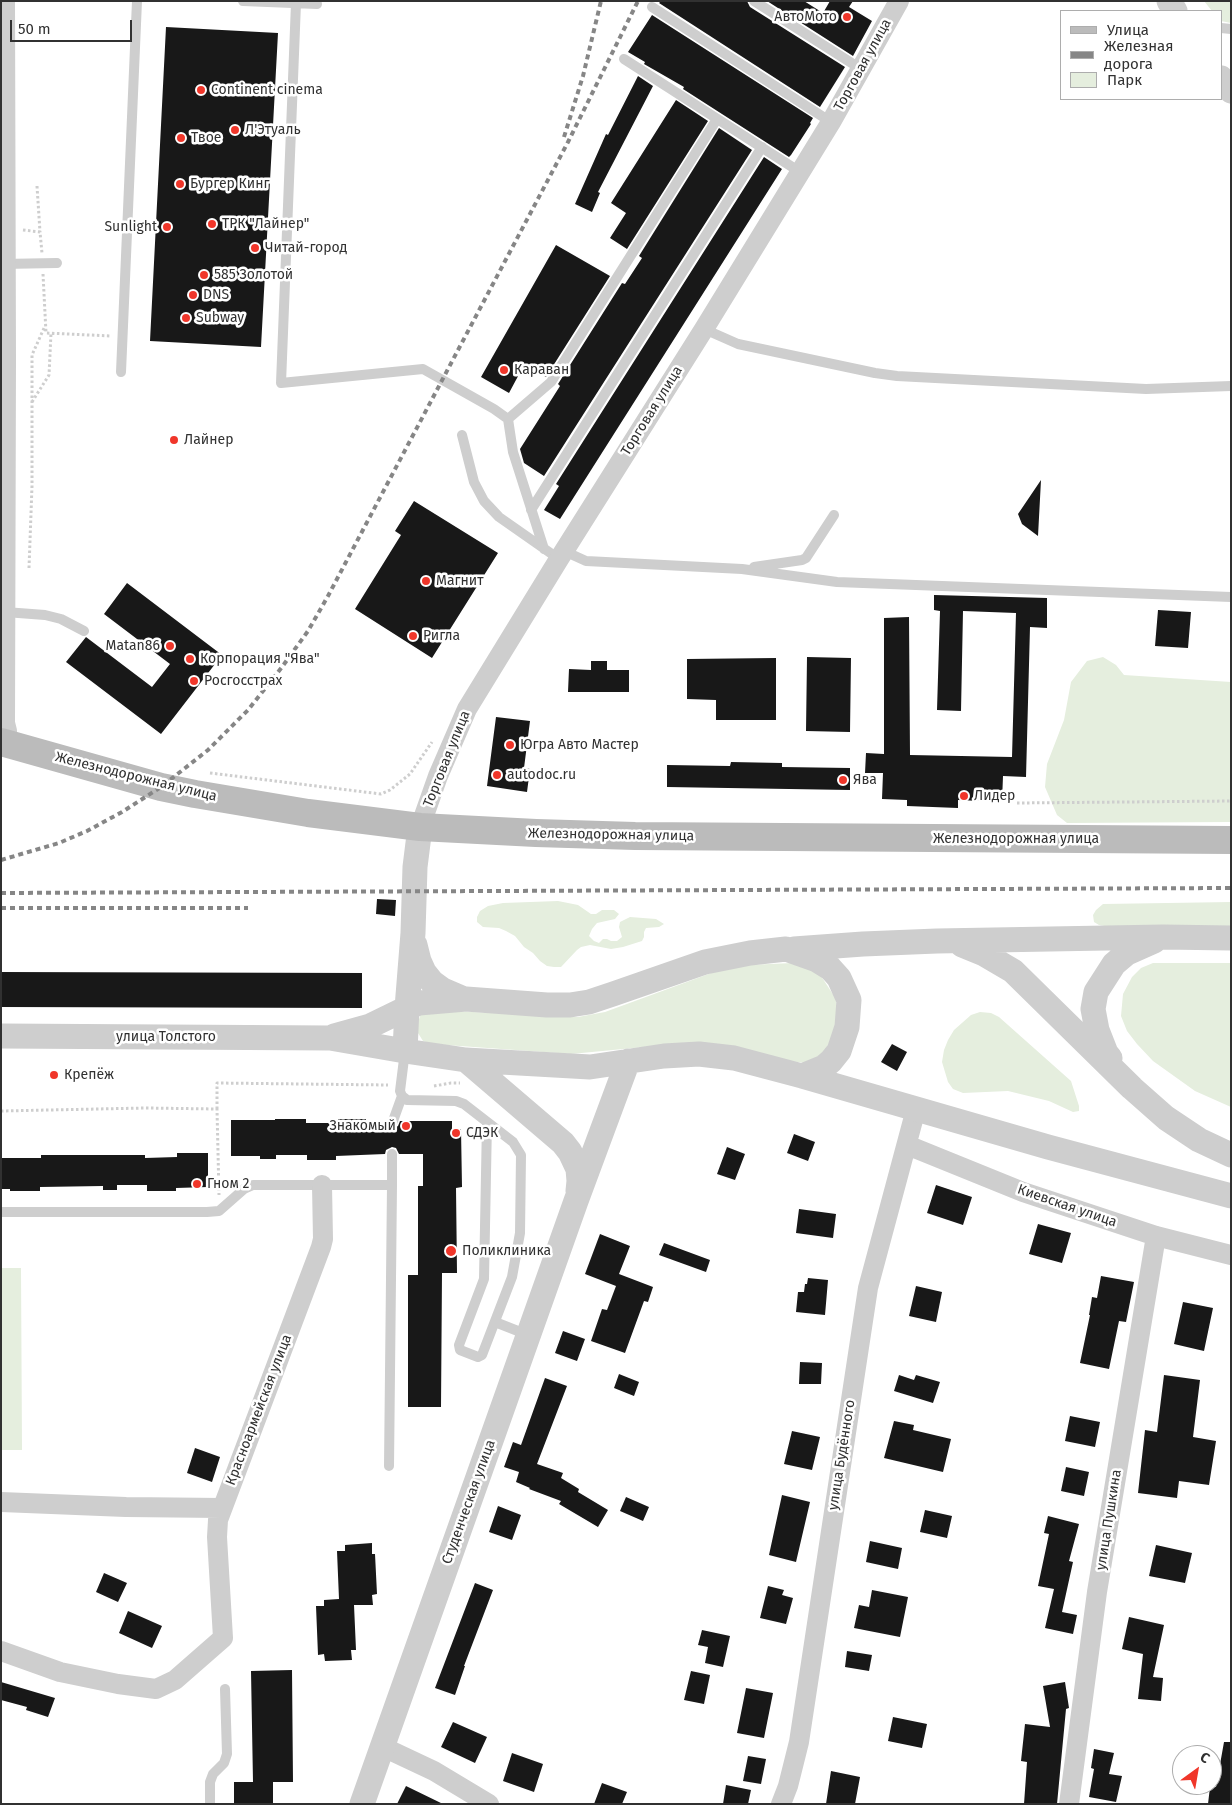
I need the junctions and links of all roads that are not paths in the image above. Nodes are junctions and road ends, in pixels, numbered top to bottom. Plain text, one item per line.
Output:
1 (5, 1) edge
2 (137, 1) edge
3 (243, 1) edge
4 (754, 1) edge
5 (900, 1) edge
6 (296, 3) junction
7 (316, 4) dead end
8 (652, 7) dead end
9 (624, 59) dead end
10 (861, 69) junction
11 (1222, 79) edge
12 (1231, 91) edge
13 (717, 119) junction
14 (831, 122) junction
15 (762, 147) junction
16 (800, 172) junction
17 (57, 263) dead end
18 (4, 264) edge
19 (704, 329) junction
20 (121, 372) dead end
21 (1231, 386) edge
22 (508, 419) junction
23 (462, 435) dead end
24 (531, 510) junction
25 (834, 515) dead end
26 (556, 553) junction
27 (742, 569) junction
28 (1231, 597) edge
29 (5, 612) junction
30 (84, 631) dead end
31 (3, 743) edge
32 (420, 827) junction
33 (1231, 840) edge
34 (413, 932) junction
35 (1163, 937) junction
36 (1231, 938) edge
37 (937, 941) junction
38 (786, 950) junction
39 (466, 1000) junction
40 (407, 1008) junction
41 (1, 1036) edge
42 (330, 1038) junction
43 (405, 1051) junction
44 (628, 1061) junction
45 (465, 1072) junction
46 (802, 1076) junction
47 (1132, 1088) junction
48 (402, 1096) junction
49 (916, 1109) junction
50 (393, 1122) dead end
51 (487, 1122) junction
52 (907, 1145) junction
53 (392, 1154) dead end
54 (1231, 1155) edge
55 (392, 1185) junction
56 (322, 1186) junction
57 (1231, 1196) edge
58 (576, 1201) junction
59 (1, 1212) edge
60 (1156, 1236) junction
61 (1231, 1255) edge
62 (494, 1322) junction
63 (528, 1335) junction
64 (389, 1466) dead end
65 (1, 1502) edge
66 (222, 1508) junction
67 (1, 1651) edge
68 (225, 1689) dead end
69 (383, 1747) junction
70 (210, 1804) edge
71 (362, 1804) edge
72 (489, 1804) edge
73 (781, 1804) edge
74 (1069, 1804) edge

1 - 18 street
2 - 20 lane
3 - 6 lane
4 - 10 lane
5 - 10 street, Торговая улица
6 - 7 lane
6 - 22 lane
8 - 14 lane
9 - 13 lane
10 - 14 street, Торговая улица
11 - 12 street
13 - 15 lane
13 - 22 lane
14 - 16 street, Торговая улица
15 - 16 lane
15 - 24 lane
16 - 19 street, Торговая улица
17 - 18 lane
18 - 29 street
19 - 21 lane
19 - 26 street, Торговая улица
22 - 24 lane
23 - 26 lane
24 - 26 lane
25 - 27 lane
26 - 27 lane
26 - 32 street, Торговая улица
27 - 28 lane
29 - 30 lane
29 - 31 street
31 - 32 main road, Железнодорожная улица
32 - 33 main road, Железнодорожная улица
32 - 34 street
34 - 39 street
34 - 40 street
35 - 36 street
35 - 37 street
35 - 47 street
37 - 38 street
37 - 47 street
38 - 39 street
38 - 46 street
39 - 40 street
40 - 42 street
40 - 43 street
41 - 42 street, улица Толстого
42 - 43 street
43 - 45 street
43 - 48 lane
44 - 45 street
44 - 46 street
44 - 58 street
45 - 58 street
46 - 49 street
47 - 54 street
48 - 50 lane
48 - 51 lane
49 - 52 street, улица Будённого
49 - 57 street
51 - 62 lane
51 - 62 lane
52 - 60 street, Киевская улица
52 - 73 street, улица Будённого
53 - 55 lane
55 - 56 lane
55 - 64 lane
56 - 59 lane
56 - 66 street, Красноармейская улица
58 - 63 street, Студенческая улица
60 - 61 street, Киевская улица
60 - 74 street, улица Пушкина
62 - 63 lane
63 - 69 street, Студенческая улица
65 - 66 street
66 - 67 street, Красноармейская улица
68 - 70 lane
69 - 71 street, Студенческая улица
69 - 72 street

